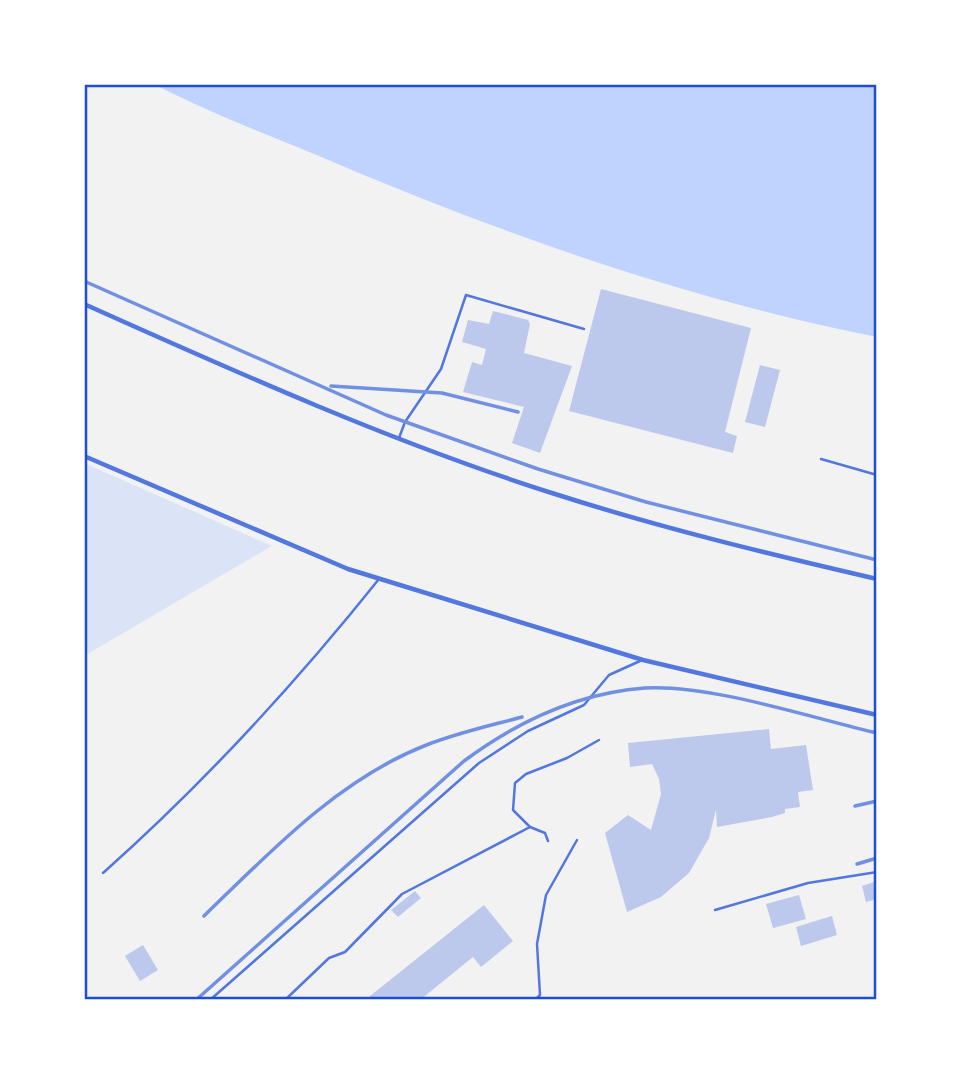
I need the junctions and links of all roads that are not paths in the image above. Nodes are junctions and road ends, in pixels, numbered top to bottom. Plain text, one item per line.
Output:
1 (84, 304) edge
2 (584, 329) dead end
3 (399, 438) junction
4 (84, 456) edge
5 (821, 458) dead end
6 (877, 475) edge
7 (379, 579) junction
8 (877, 579) edge
9 (643, 660) junction
10 (877, 715) edge
11 (599, 740) dead end
12 (530, 827) junction
13 (577, 840) dead end
14 (548, 841) dead end
15 (877, 872) edge
16 (103, 873) dead end
17 (715, 910) dead end
18 (210, 1000) edge
19 (285, 1000) edge
20 (535, 1000) edge

1 - 3 street
2 - 3 lane
3 - 8 street
4 - 7 street
5 - 6 lane
7 - 9 street
7 - 16 lane
9 - 10 street
9 - 18 lane
11 - 12 lane
12 - 14 lane
12 - 19 lane
13 - 20 lane
15 - 17 lane

